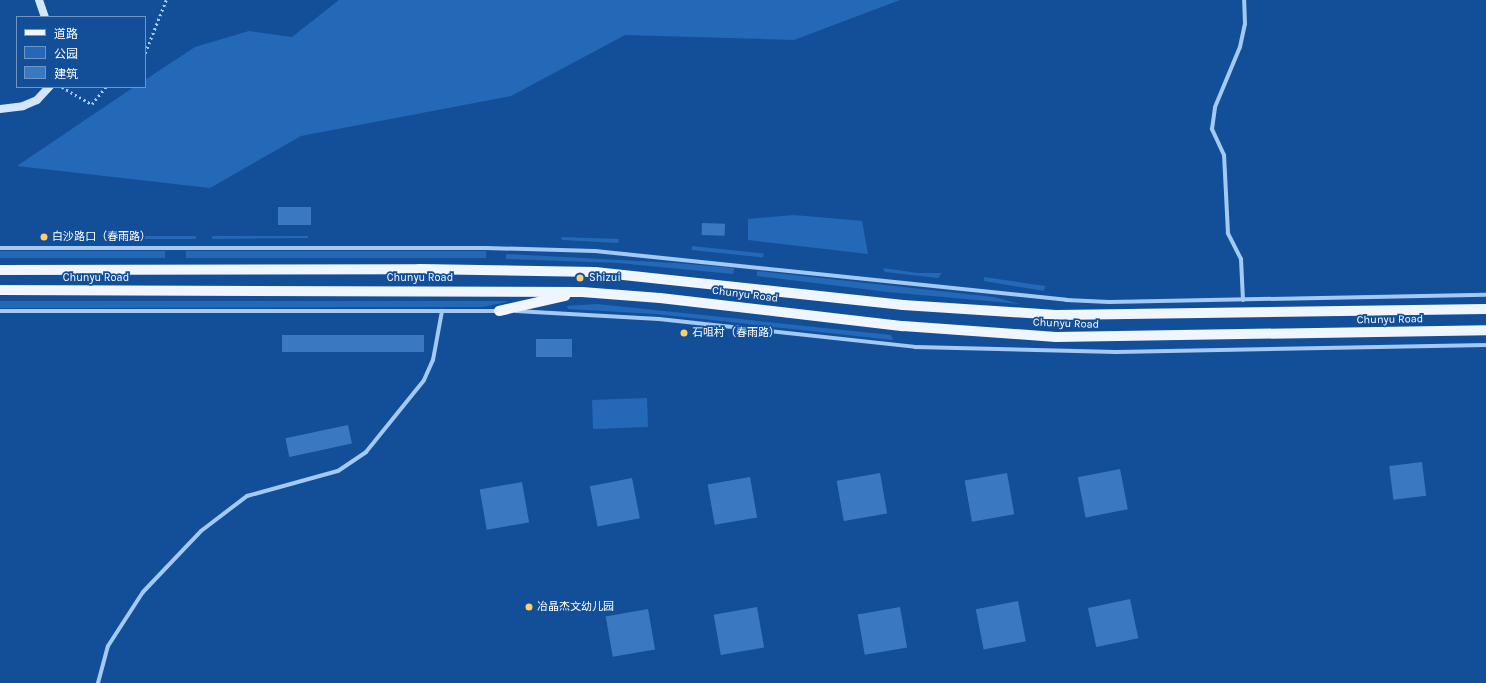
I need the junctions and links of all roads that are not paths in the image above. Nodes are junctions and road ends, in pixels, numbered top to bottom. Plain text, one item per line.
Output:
1 (39, 0) edge
2 (1244, 0) edge
3 (45, 16) edge
4 (48, 88) edge
5 (0, 109) edge
6 (0, 248) edge
7 (0, 270) edge
8 (0, 290) edge
9 (582, 292) junction
10 (1486, 295) edge
11 (1243, 300) junction
12 (1486, 309) edge
13 (0, 311) edge
14 (442, 311) junction
15 (499, 311) junction
16 (1486, 330) edge
17 (1486, 345) edge
18 (98, 683) edge

1 - 3 street
2 - 11 street
4 - 5 street
6 - 11 street
7 - 12 main road, Chunyu Road
8 - 9 main road, Chunyu Road
9 - 15 main road
9 - 16 main road, Chunyu Road
10 - 11 street
13 - 14 street
14 - 15 street
14 - 18 street
15 - 17 street

